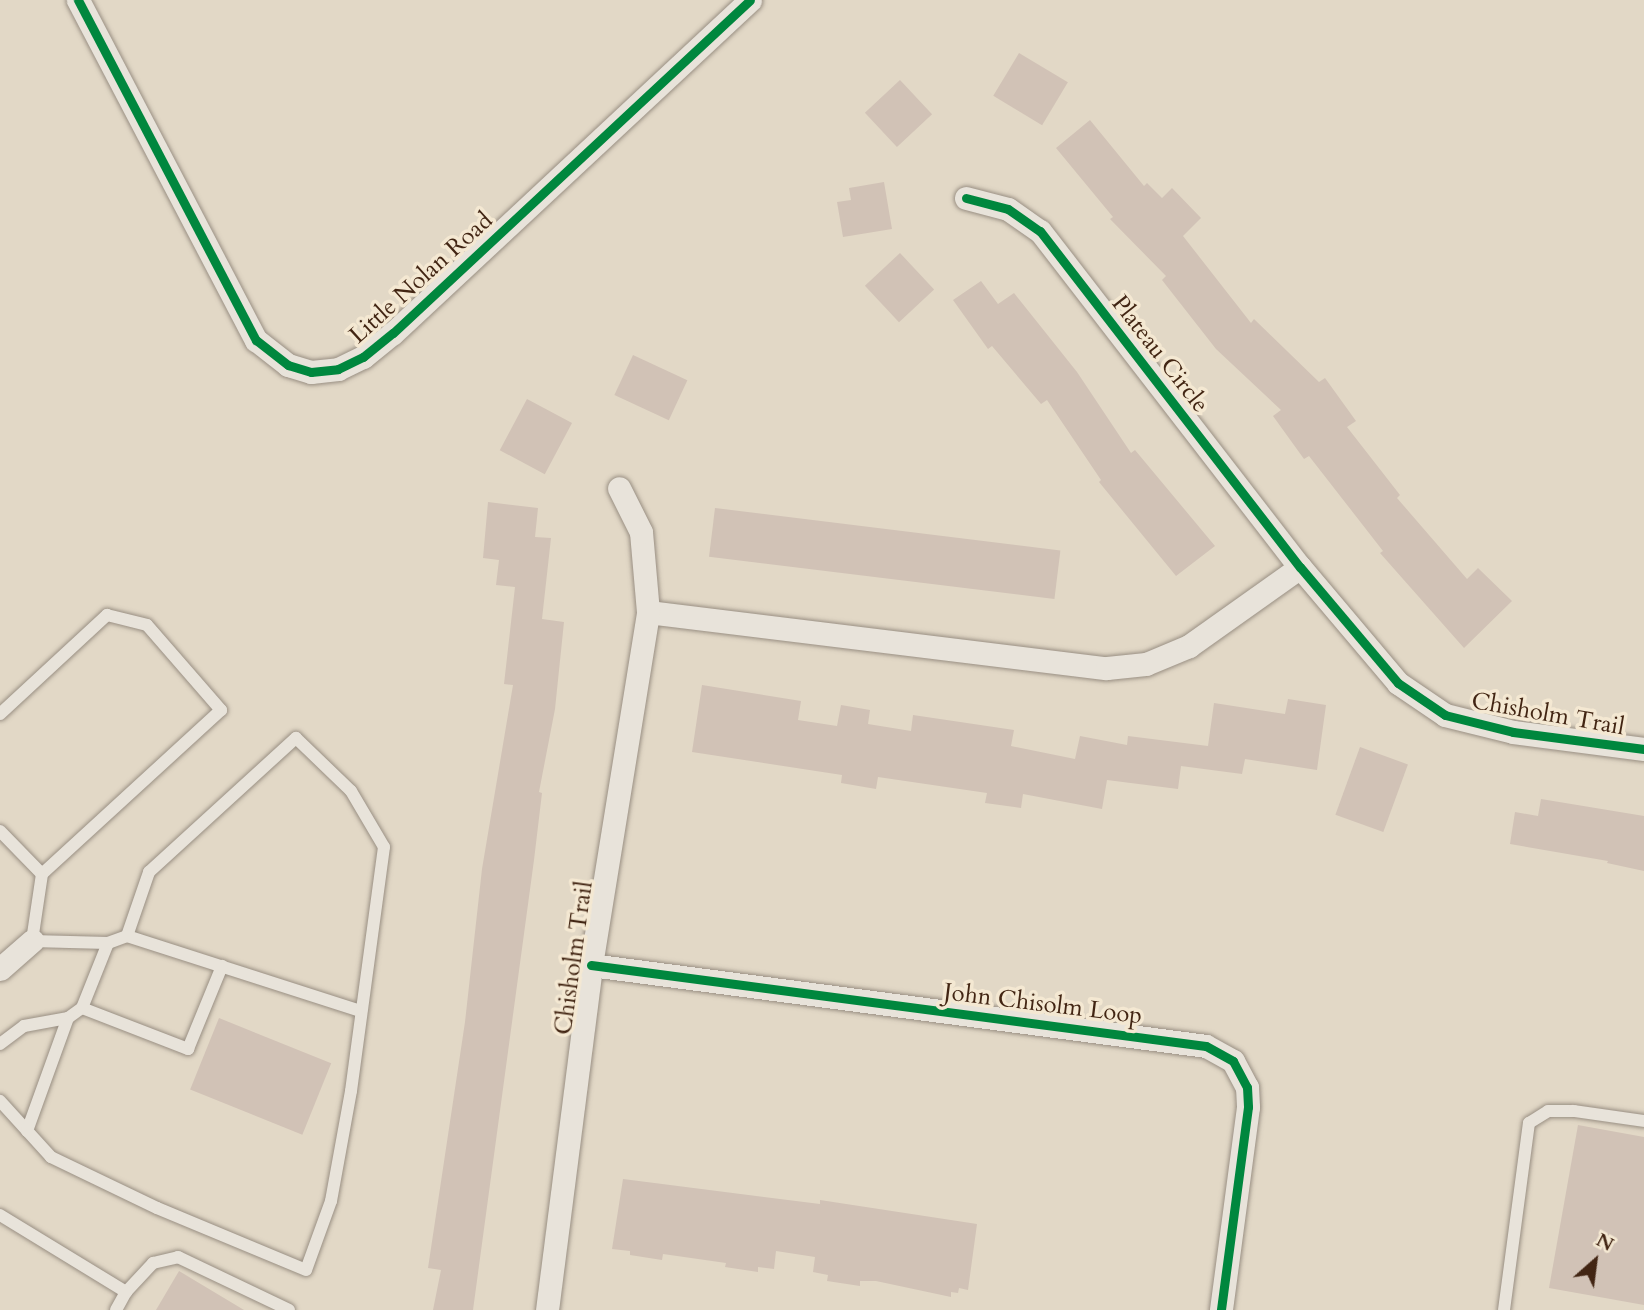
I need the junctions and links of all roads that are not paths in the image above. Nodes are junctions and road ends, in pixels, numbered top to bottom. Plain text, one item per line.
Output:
1 (78, 0) edge
2 (751, 0) edge
3 (966, 198) dead end
4 (619, 488) dead end
5 (1300, 567) junction
6 (648, 612) junction
7 (0, 714) edge
8 (1644, 749) edge
9 (0, 831) edge
10 (42, 874) junction
11 (127, 936) junction
12 (32, 941) junction
13 (108, 943) junction
14 (591, 965) junction
15 (222, 966) junction
16 (0, 969) edge
17 (82, 1008) junction
18 (361, 1011) junction
19 (68, 1018) junction
20 (0, 1044) edge
21 (0, 1101) edge
22 (1644, 1121) edge
23 (27, 1131) junction
24 (0, 1215) edge
25 (127, 1292) junction
26 (116, 1310) edge
27 (289, 1310) edge
28 (547, 1310) edge
29 (1222, 1310) edge
30 (1504, 1310) edge

1 - 2 street, Little Nolan Road
3 - 5 street, Plateau Circle
4 - 6 street, Chisholm Trail
5 - 6 street
5 - 8 street, Chisholm Trail
6 - 14 street, Chisholm Trail
7 - 10 lane
9 - 10 lane
10 - 12 lane
11 - 13 lane
11 - 15 lane
11 - 18 lane
12 - 13 lane
12 - 16 street
13 - 17 lane
14 - 28 street, Chisholm Trail
14 - 29 street, John Chisolm Loop
15 - 17 lane
15 - 18 lane
17 - 19 lane
18 - 23 lane
19 - 20 lane
19 - 23 lane
21 - 23 lane
22 - 30 lane
24 - 25 lane
25 - 26 lane
25 - 27 lane

